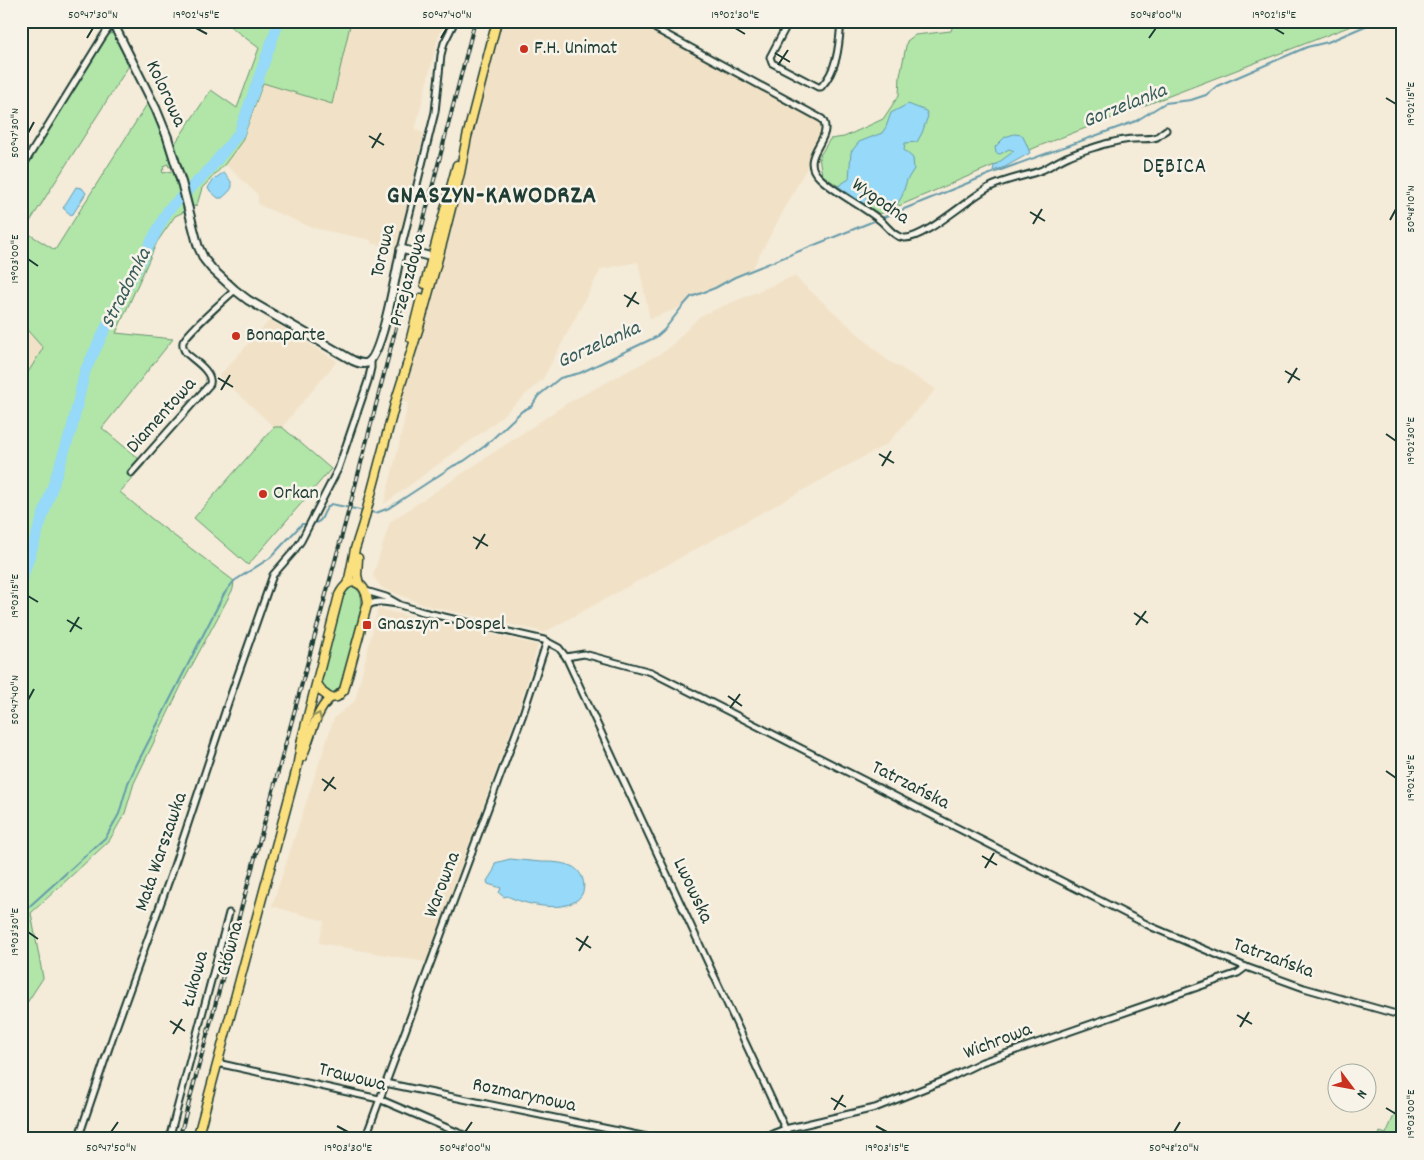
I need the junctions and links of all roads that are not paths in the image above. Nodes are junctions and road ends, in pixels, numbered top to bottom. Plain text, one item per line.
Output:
1 (455, 21) edge
2 (497, 21) edge
3 (650, 21) edge
4 (789, 21) edge
5 (841, 21) edge
6 (111, 22) edge
7 (1166, 130) dead end
8 (467, 137) junction
9 (21, 170) edge
10 (401, 249) junction
11 (432, 257) junction
12 (235, 290) junction
13 (371, 360) junction
14 (404, 374) junction
15 (131, 473) dead end
16 (362, 527) junction
17 (347, 584) junction
18 (359, 584) junction
19 (366, 591) junction
20 (400, 604) junction
21 (366, 607) junction
22 (547, 641) junction
23 (566, 657) junction
24 (317, 683) junction
25 (330, 698) junction
26 (297, 768) junction
27 (229, 914) dead end
28 (1246, 967) junction
29 (1403, 1016) edge
30 (217, 1063) junction
31 (385, 1083) junction
32 (379, 1099) junction
33 (786, 1129) junction
34 (78, 1139) edge
35 (169, 1139) edge
36 (197, 1139) edge
37 (365, 1139) edge
38 (473, 1139) edge
39 (658, 1139) edge
40 (759, 1139) edge
41 (790, 1139) edge

1 - 10 street, Torowa
2 - 8 main road, Przejazdowa
3 - 7 street, Wygodna
4 - 5 street
6 - 9 street
6 - 12 street, Kolorowa
8 - 11 main road, Przejazdowa
8 - 14 main road, Przejazdowa
10 - 11 street
10 - 13 street, Torowa
11 - 14 main road, Przejazdowa
12 - 13 street, Kolorowa
12 - 15 street, Diamentowa
13 - 34 street, Mała Warszawka
14 - 16 main road, Przejazdowa
16 - 17 main road, Przejazdowa
16 - 18 main road, Przejazdowa
17 - 18 main road
17 - 24 main road, Przejazdowa
18 - 19 main road
19 - 20 street
19 - 21 main road, Główna
20 - 21 street
20 - 22 street
21 - 25 main road, Główna
22 - 23 street
22 - 31 street, Warowna
23 - 28 street, Tatrzańska
23 - 33 street, Lwowska
24 - 25 main road
24 - 26 main road, Główna
26 -> 25 main road, Główna
26 - 30 main road, Główna
27 - 35 street, Łukowa
28 - 29 street, Tatrzańska
28 - 33 street, Wichrowa
30 - 32 street, Trawowa
30 - 36 main road, Główna
31 - 32 street, Warowna
31 - 39 street, Rozmarynowa
32 - 37 street, Warowna
32 - 38 street, Trawowa
33 - 40 street, Wichrowa
33 - 41 street, Lwowska

